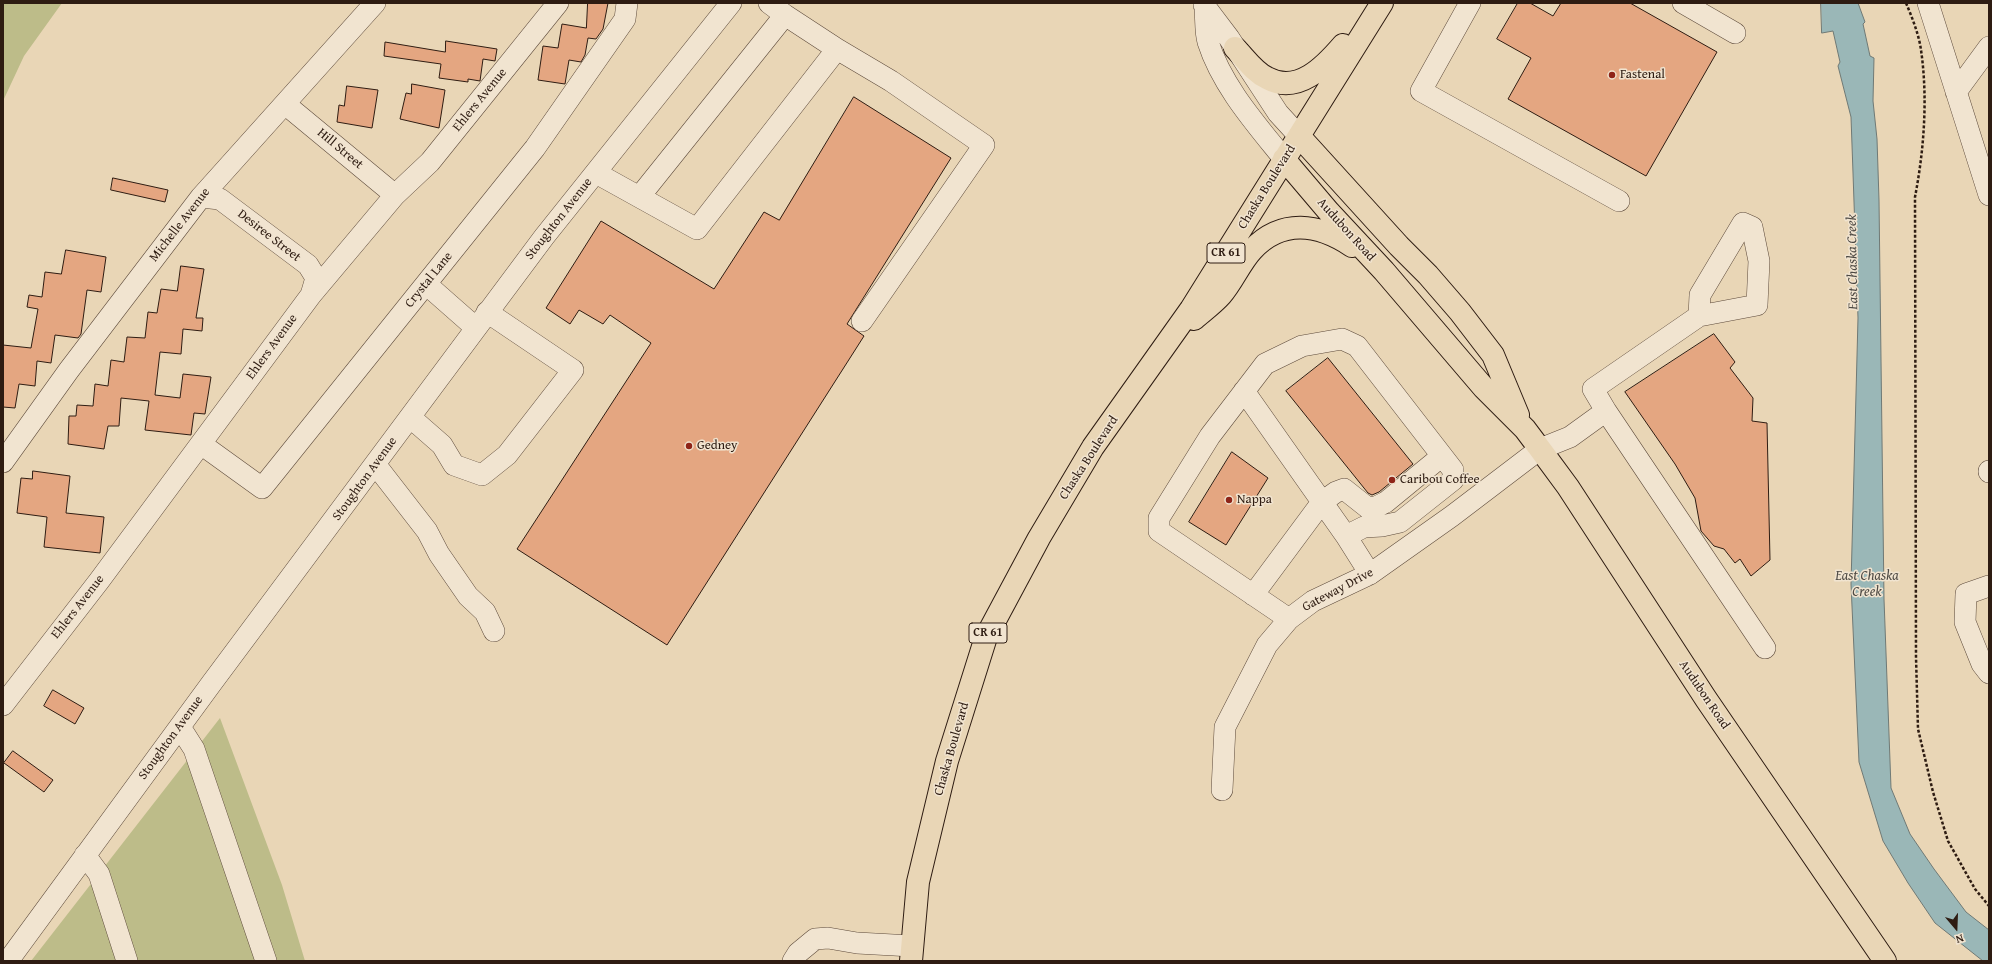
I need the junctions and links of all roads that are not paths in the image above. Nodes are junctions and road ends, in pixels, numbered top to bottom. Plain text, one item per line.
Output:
1 (375, 3) edge
2 (558, 3) edge
3 (627, 3) edge
4 (731, 3) edge
5 (1376, 3) edge
6 (1382, 3) edge
7 (1470, 3) edge
8 (1683, 3) edge
9 (1928, 3) edge
10 (1204, 6) edge
11 (777, 9) edge
12 (1735, 33) dead end
13 (1236, 48) junction
14 (1989, 48) edge
15 (837, 49) junction
16 (1956, 92) junction
17 (285, 104) junction
18 (1299, 136) junction
19 (1284, 159) junction
20 (596, 172) junction
21 (395, 195) junction
22 (1989, 195) edge
23 (640, 196) junction
24 (201, 197) junction
25 (1619, 200) dead end
26 (1373, 259) junction
27 (426, 284) junction
28 (311, 294) junction
29 (1699, 316) dead end
30 (482, 320) junction
31 (862, 321) dead end
32 (1165, 346) junction
33 (1244, 391) junction
34 (1606, 411) junction
35 (410, 417) junction
36 (1525, 429) junction
37 (201, 444) junction
38 (1540, 449) junction
39 (1442, 456) junction
40 (3, 462) edge
41 (375, 464) junction
42 (1322, 502) junction
43 (1346, 536) junction
44 (1370, 574) junction
45 (1989, 586) edge
46 (1254, 595) junction
47 (1288, 619) junction
48 (494, 630) dead end
49 (1765, 648) dead end
50 (1989, 673) edge
51 (7, 692) edge
52 (180, 727) junction
53 (1222, 790) dead end
54 (85, 855) junction
55 (912, 953) edge
56 (8, 961) edge
57 (127, 961) edge
58 (266, 961) edge
59 (793, 961) edge
60 (1884, 961) edge

1 - 17 street, Michelle Avenue
2 - 21 street, Ehlers Avenue
3 - 27 street, Crystal Lane
4 - 20 street, Stoughton Avenue
5 - 13 main road
6 - 18 main road, Chaska Boulevard / CR 61
7 - 25 street
8 - 12 street
9 - 16 street
10 - 13 street, Audubon Road
10 - 19 street, Audubon Road
11 - 15 street
11 - 23 street
13 - 18 street, Audubon Road
14 - 16 street
15 - 23 street
15 - 31 street
16 - 22 street
17 - 21 street, Hill Street
17 - 24 street, Michelle Avenue
18 - 19 main road, Chaska Boulevard / CR 61
18 - 36 main road, Audubon Road
19 - 26 main road, Audubon Road
19 - 32 main road, Chaska Boulevard / CR 61
20 - 23 street
20 - 30 street, Stoughton Avenue
21 - 28 street, Ehlers Avenue
24 - 28 street, Desiree Street
24 - 40 street, Michelle Avenue
26 - 32 main road
26 - 36 main road, Audubon Road
27 - 30 street
27 - 37 street, Crystal Lane
28 - 37 street, Ehlers Avenue
29 - 34 street
30 - 35 street, Stoughton Avenue
30 - 35 street
32 - 55 main road, Chaska Boulevard / CR 61
33 - 39 street
33 - 42 street
33 - 46 street
34 - 38 street, Gateway Drive
34 - 49 street
35 - 41 street, Stoughton Avenue
36 - 38 main road, Audubon Road
37 - 51 street, Ehlers Avenue
38 - 44 street, Gateway Drive
38 - 60 main road, Audubon Road
39 - 42 street
39 - 43 street
41 - 48 street
41 - 52 street, Stoughton Avenue
42 - 43 street
42 - 46 street
43 - 44 street
44 - 47 street, Gateway Drive
45 - 50 street
46 - 47 street
47 - 53 street, Gateway Drive
52 - 54 street, Stoughton Avenue
52 - 58 street
54 - 56 street, Stoughton Avenue
54 - 57 street
55 - 59 street

